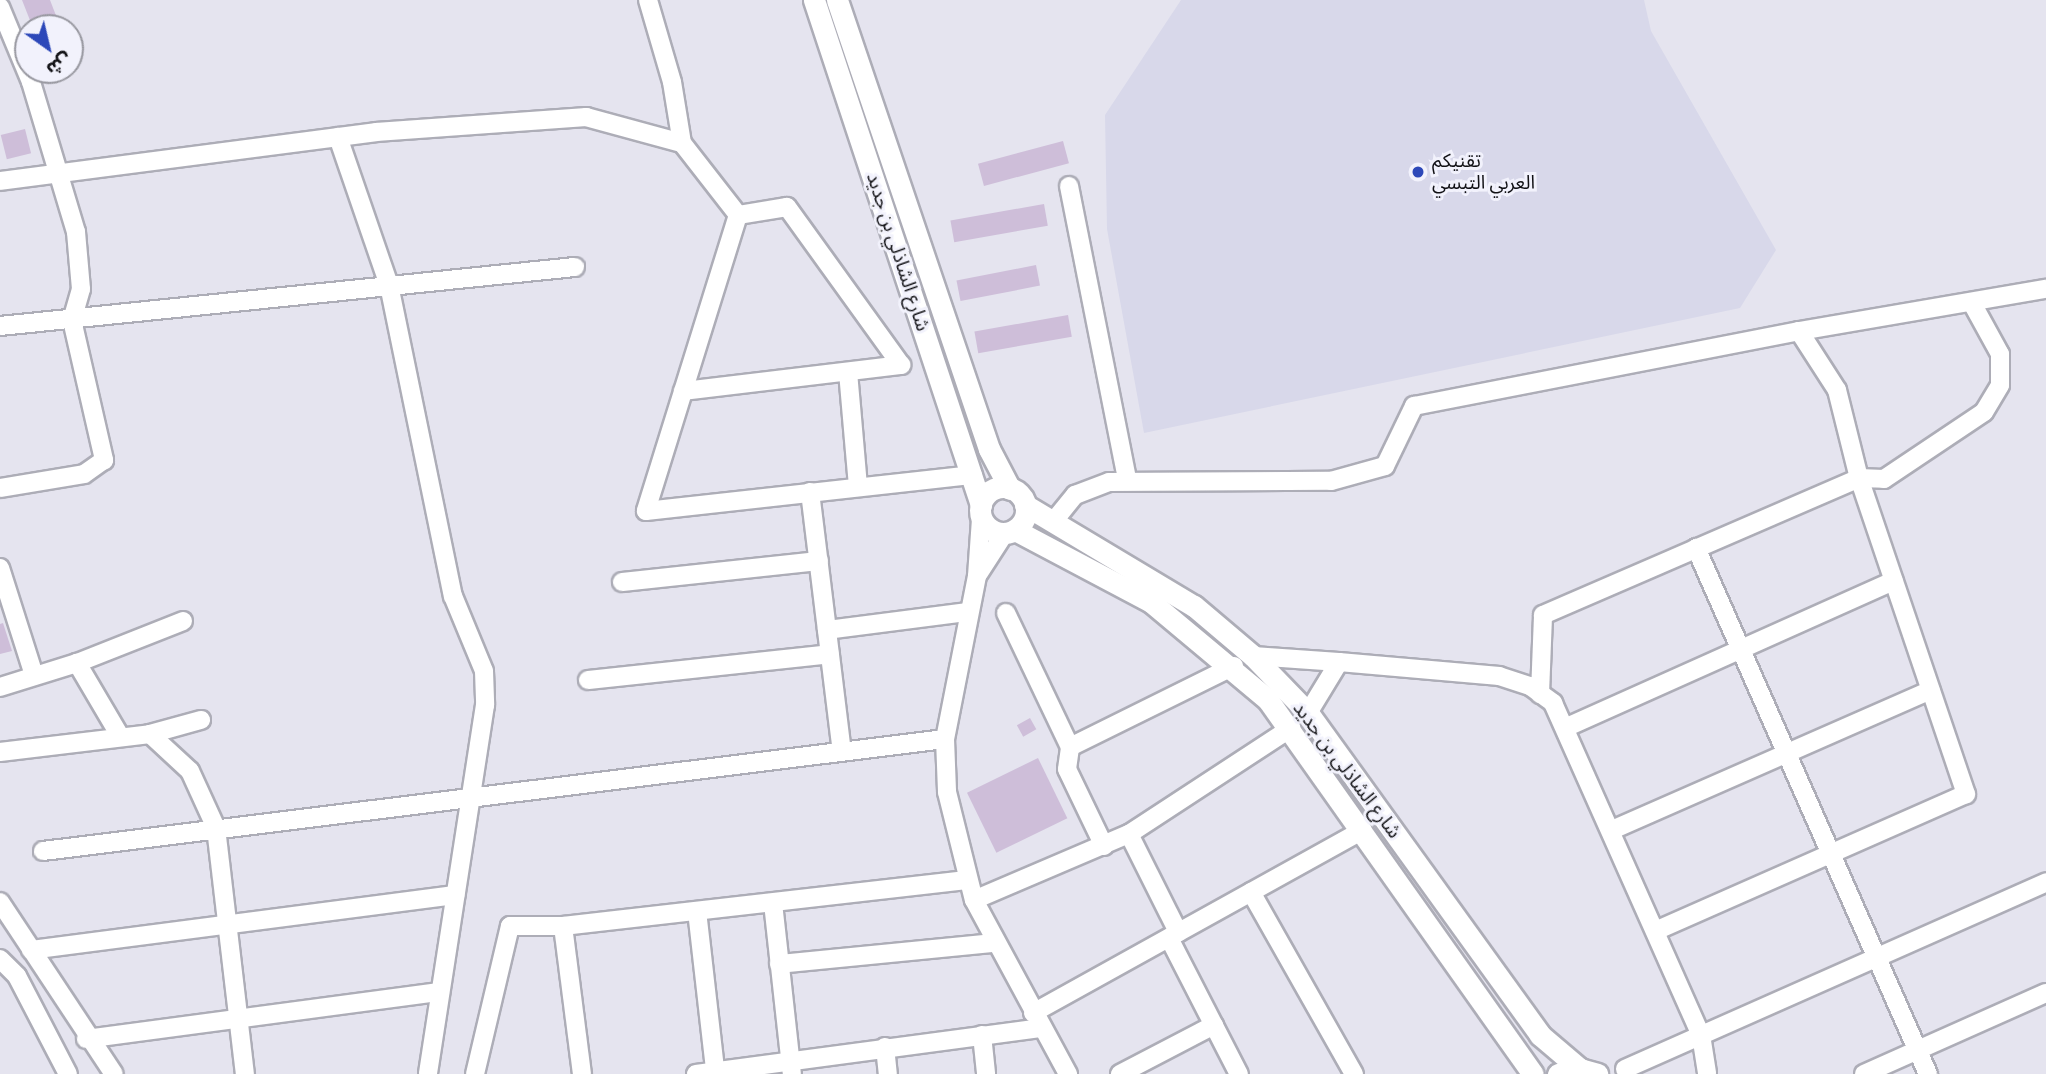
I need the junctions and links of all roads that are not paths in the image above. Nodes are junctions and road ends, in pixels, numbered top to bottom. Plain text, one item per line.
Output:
1 (648, 0) edge
2 (814, 0) edge
3 (837, 0) edge
4 (0, 7) edge
5 (338, 136) junction
6 (682, 144) junction
7 (60, 169) junction
8 (0, 181) edge
9 (1069, 186) dead end
10 (738, 215) junction
11 (575, 267) dead end
12 (389, 285) junction
13 (2046, 289) edge
14 (1972, 303) junction
15 (72, 320) junction
16 (0, 326) edge
17 (1799, 331) junction
18 (848, 372) junction
19 (683, 391) junction
20 (973, 475) junction
21 (1859, 478) junction
22 (1128, 480) junction
23 (858, 486) junction
24 (0, 488) edge
25 (1010, 489) junction
26 (810, 492) junction
27 (1025, 505) junction
28 (981, 512) junction
29 (1053, 522) junction
30 (1009, 532) junction
31 (1696, 548) junction
32 (819, 561) junction
33 (0, 568) edge
34 (977, 576) junction
35 (1894, 581) junction
36 (622, 582) dead end
37 (3, 586) edge
38 (967, 612) junction
39 (1006, 613) dead end
40 (183, 621) dead end
41 (827, 630) junction
42 (1740, 650) junction
43 (830, 654) junction
44 (1253, 656) junction
45 (1339, 662) junction
46 (77, 663) junction
47 (1234, 666) junction
48 (34, 675) junction
49 (588, 680) dead end
50 (0, 687) edge
51 (1931, 690) junction
52 (1540, 694) junction
53 (1308, 713) junction
54 (201, 720) dead end
55 (1567, 727) junction
56 (1291, 728) junction
57 (150, 734) junction
58 (120, 736) junction
59 (945, 739) junction
60 (1070, 747) junction
61 (842, 751) junction
62 (0, 752) edge
63 (1786, 754) junction
64 (470, 796) junction
65 (216, 828) junction
66 (1363, 830) junction
67 (1612, 830) junction
68 (1129, 834) junction
69 (1104, 846) junction
70 (43, 851) dead end
71 (1830, 853) junction
72 (966, 880) junction
73 (2046, 882) edge
74 (1251, 892) junction
75 (455, 895) junction
76 (974, 900) junction
77 (0, 902) edge
78 (773, 903) junction
79 (697, 911) junction
80 (228, 925) junction
81 (563, 926) junction
82 (1656, 931) junction
83 (1174, 935) junction
84 (993, 943) junction
85 (31, 950) junction
86 (1876, 957) junction
87 (0, 959) edge
88 (779, 964) junction
89 (440, 992) junction
90 (2046, 993) edge
91 (238, 1018) junction
92 (1037, 1020) junction
93 (1214, 1025) junction
94 (982, 1035) junction
95 (1701, 1035) junction
96 (86, 1039) junction
97 (885, 1047) junction
98 (1917, 1050) junction
99 (791, 1067) edge
100 (1589, 1071) edge
101 (702, 1072) edge
102 (1621, 1072) edge
103 (68, 1074) edge
104 (114, 1074) edge
105 (245, 1074) edge
106 (428, 1074) edge
107 (475, 1074) edge
108 (582, 1074) edge
109 (888, 1074) edge
110 (986, 1074) edge
111 (1068, 1074) edge
112 (1120, 1074) edge
113 (1239, 1074) edge
114 (1354, 1074) edge
115 (1533, 1074) edge
116 (1558, 1074) edge
117 (1707, 1074) edge
118 (1864, 1074) edge
119 (1928, 1074) edge

1 - 6 street
2 - 20 main road, شارع الشاذلي بن جديد
3 - 25 main road, شارع الشاذلي بن جديد
4 - 7 street
5 - 6 street
5 - 7 street
5 - 12 street
6 - 10 street
7 - 8 street
7 - 15 street
9 - 22 street
10 - 18 street
10 - 19 street
11 - 12 street
12 - 15 street
12 - 64 street
13 - 14 street
14 - 17 street
14 - 21 street
15 - 16 street
15 - 24 street
17 - 21 street
17 - 22 street
18 - 19 street
18 - 23 street
19 - 26 street
20 - 23 street
20 - 28 main road, شارع الشاذلي بن جديد
21 - 31 street
21 - 35 street
22 - 29 street
23 - 26 street
25 - 27 main road, شارع الشاذلي بن جديد
25 - 28 main road
26 - 32 street
27 - 29 main road, شارع الشاذلي بن جديد
27 - 30 main road
28 - 30 main road, شارع الشاذلي بن جديد
28 - 34 street
29 - 44 main road, شارع الشاذلي بن جديد
30 - 34 street
30 - 47 main road, شارع الشاذلي بن جديد
31 - 42 street
31 - 52 street
32 - 36 street
32 - 41 street
33 - 37 street
34 - 38 street
35 - 42 street
35 - 51 street
37 - 48 street
38 - 41 street
38 - 59 street
39 - 60 street
40 - 46 street
41 - 43 street
42 - 55 street
42 - 63 street
43 - 49 street
43 - 61 street
44 - 45 street
44 - 53 main road, شارع الشاذلي بن جديد
45 - 52 street
45 - 53 street
46 - 48 street
46 - 58 street
47 - 56 main road, شارع الشاذلي بن جديد
47 - 60 street
48 - 50 street
51 - 63 street
51 - 71 street
52 - 55 street
53 - 100 main road, شارع الشاذلي بن جديد
54 - 57 street
55 - 67 street
56 - 66 main road, شارع الشاذلي بن جديد
56 - 68 street
57 - 58 street
57 - 65 street
58 - 62 street
59 - 61 street
59 - 72 street
60 - 69 street
61 - 64 street
63 - 67 street
63 - 71 street
64 - 65 street
64 - 75 street
65 - 70 street
65 - 80 street
66 - 74 street
66 - 115 main road, شارع الشاذلي بن جديد
67 - 82 street
68 - 69 street
68 - 83 street
69 - 76 street
71 - 82 street
71 - 86 street
72 - 76 street
72 - 78 street
73 - 86 street
74 - 83 street
74 - 114 street
75 - 80 street
75 - 89 street
76 - 84 street
77 - 85 street
78 - 79 street
78 - 88 street
79 - 81 street
79 - 101 street
80 - 85 street
80 - 91 street
81 - 107 street
81 - 108 street
82 - 95 street
83 - 92 street
83 - 93 street
84 - 88 street
84 - 92 street
85 - 96 street
86 - 95 street
86 - 98 street
87 - 103 street
88 - 99 street
89 - 91 street
89 - 106 street
90 - 98 street
91 - 96 street
91 - 105 street
92 - 94 street
92 - 111 street
93 - 112 street
93 - 113 street
94 - 97 street
94 - 110 street
95 - 102 street
95 - 117 street
96 - 104 street
97 - 99 street
97 - 109 street
98 - 118 street
98 - 119 street
99 - 101 street
100 - 116 main road

